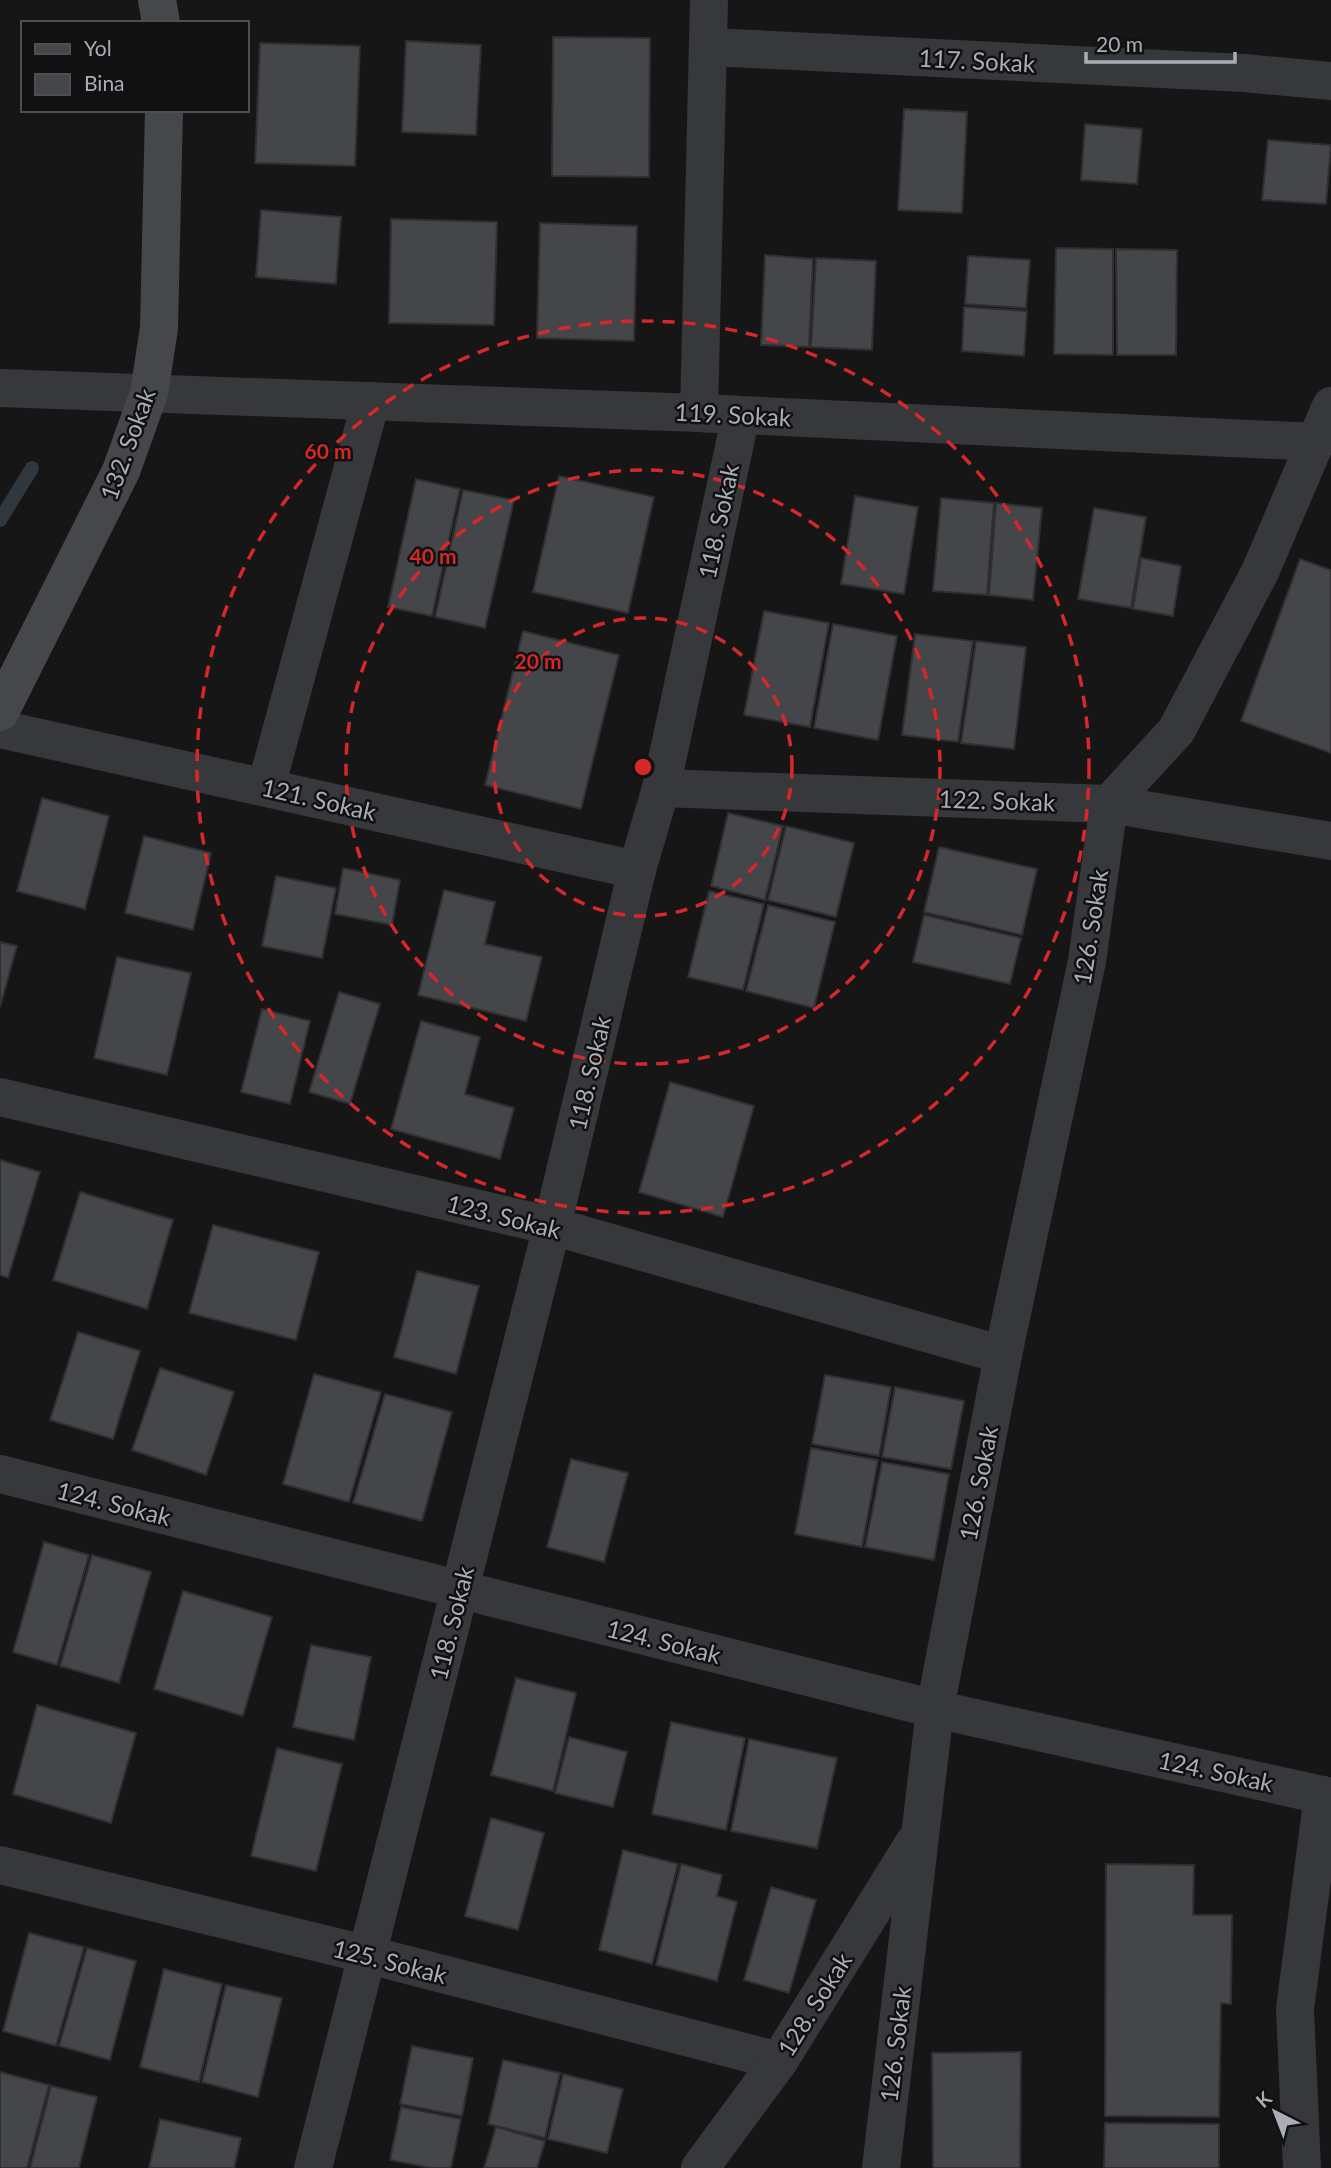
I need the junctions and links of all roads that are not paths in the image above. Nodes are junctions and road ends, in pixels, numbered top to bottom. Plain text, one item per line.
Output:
1 (157, 0) edge
2 (709, 0) edge
3 (160, 21) edge
4 (710, 47) junction
5 (1331, 81) edge
6 (164, 112) edge
7 (0, 388) edge
8 (149, 393) junction
9 (371, 401) junction
10 (1331, 406) edge
11 (699, 412) junction
12 (1316, 442) junction
13 (0, 712) edge
14 (0, 729) edge
15 (265, 787) junction
16 (661, 788) junction
17 (1109, 804) junction
18 (1331, 841) edge
19 (637, 870) junction
20 (0, 1097) edge
21 (552, 1226) junction
22 (1003, 1355) junction
23 (0, 1474) edge
24 (459, 1590) junction
25 (934, 1709) junction
26 (1327, 1796) edge
27 (920, 1833) junction
28 (0, 1866) edge
29 (369, 1955) junction
30 (779, 2061) junction
31 (313, 2168) edge
32 (700, 2168) edge
33 (881, 2168) edge
34 (1302, 2168) edge

1 - 3 main road
2 - 4 street
4 - 5 street, 117. Sokak
4 - 11 street
6 - 8 main road, 132. Sokak
7 - 8 street, 119. Sokak
8 - 9 street, 119. Sokak
8 - 13 main road, 132. Sokak
9 - 11 street, 119. Sokak
9 - 15 street
10 - 12 street
11 - 12 street, 119. Sokak
11 - 16 street, 118. Sokak
12 - 17 street
14 - 15 street, 121. Sokak
15 - 19 street, 121. Sokak
16 - 17 street, 122. Sokak
16 - 19 street, 118. Sokak
17 - 18 street, 122. Sokak
17 - 22 street, 126. Sokak
19 - 21 street, 118. Sokak
20 - 21 street, 123. Sokak
21 - 22 street, 123. Sokak
21 - 24 street, 118. Sokak
22 - 25 street, 126. Sokak
23 - 24 street, 124. Sokak
24 - 25 street, 124. Sokak
24 - 29 street, 118. Sokak
25 - 26 street, 124. Sokak
25 - 27 street, 126. Sokak
26 - 34 street
27 - 30 street, 128. Sokak
27 - 33 street, 126. Sokak
28 - 29 street, 125. Sokak
29 - 30 street, 125. Sokak
29 - 31 street, 118. Sokak
30 - 32 street, 128. Sokak

